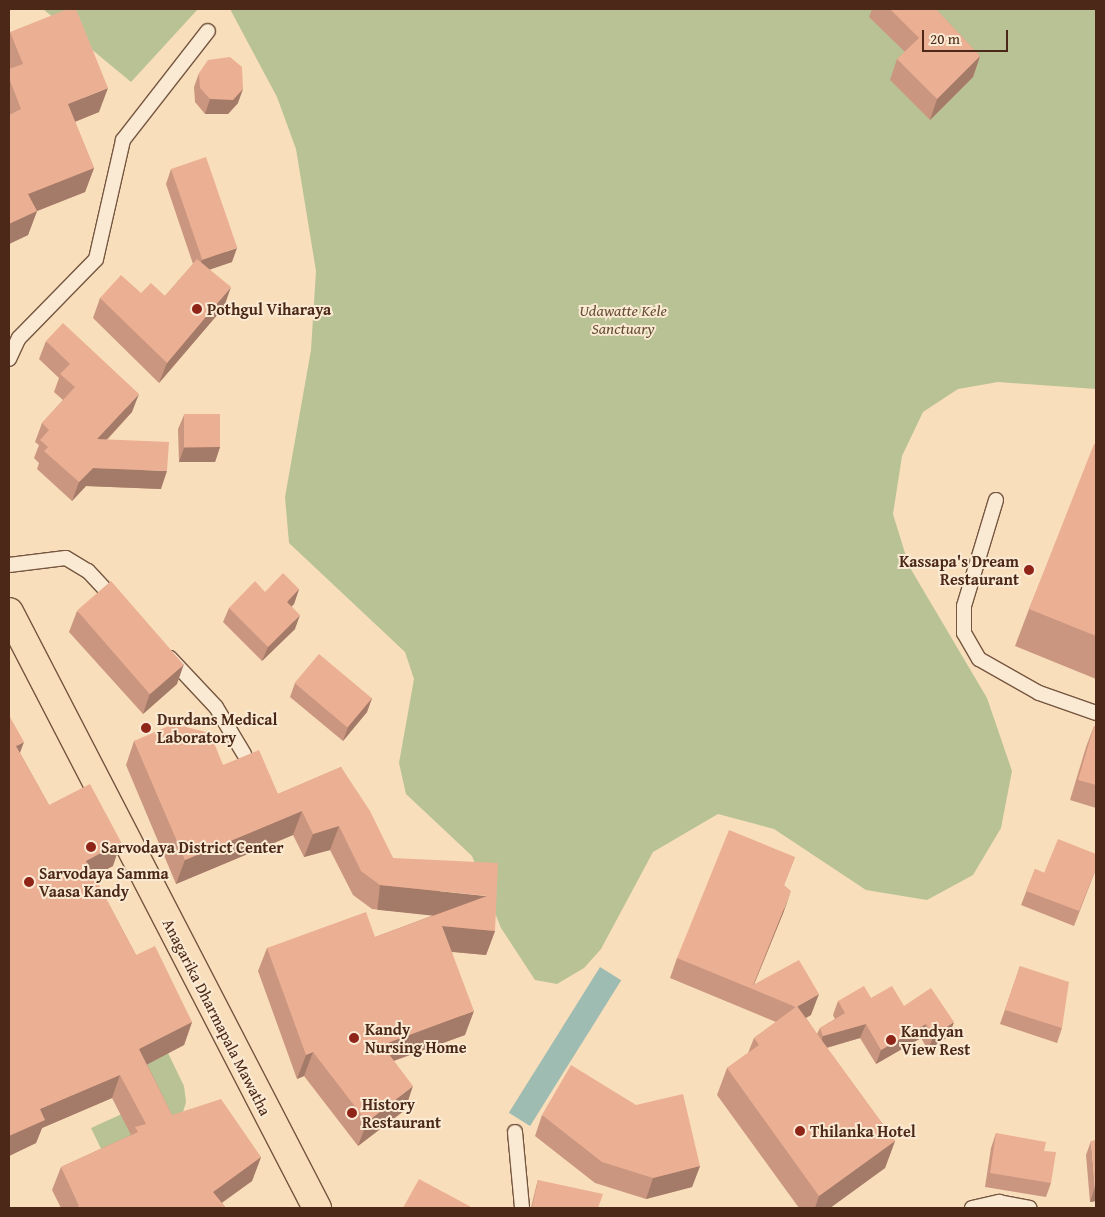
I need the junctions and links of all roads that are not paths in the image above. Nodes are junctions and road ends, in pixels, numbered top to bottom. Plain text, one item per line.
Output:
1 (208, 31) dead end
2 (9, 359) edge
3 (996, 500) dead end
4 (9, 565) edge
5 (9, 612) edge
6 (128, 614) edge
7 (162, 650) edge
8 (1096, 713) edge
9 (244, 754) edge
10 (515, 1132) dead end
11 (317, 1208) edge
12 (522, 1208) edge
13 (972, 1208) edge
14 (1029, 1208) edge

1 - 2 lane
3 - 8 lane
4 - 6 lane
5 - 11 highway, Anagarika Dharmapala Mawatha
7 - 9 lane
10 - 12 lane
13 - 14 lane

